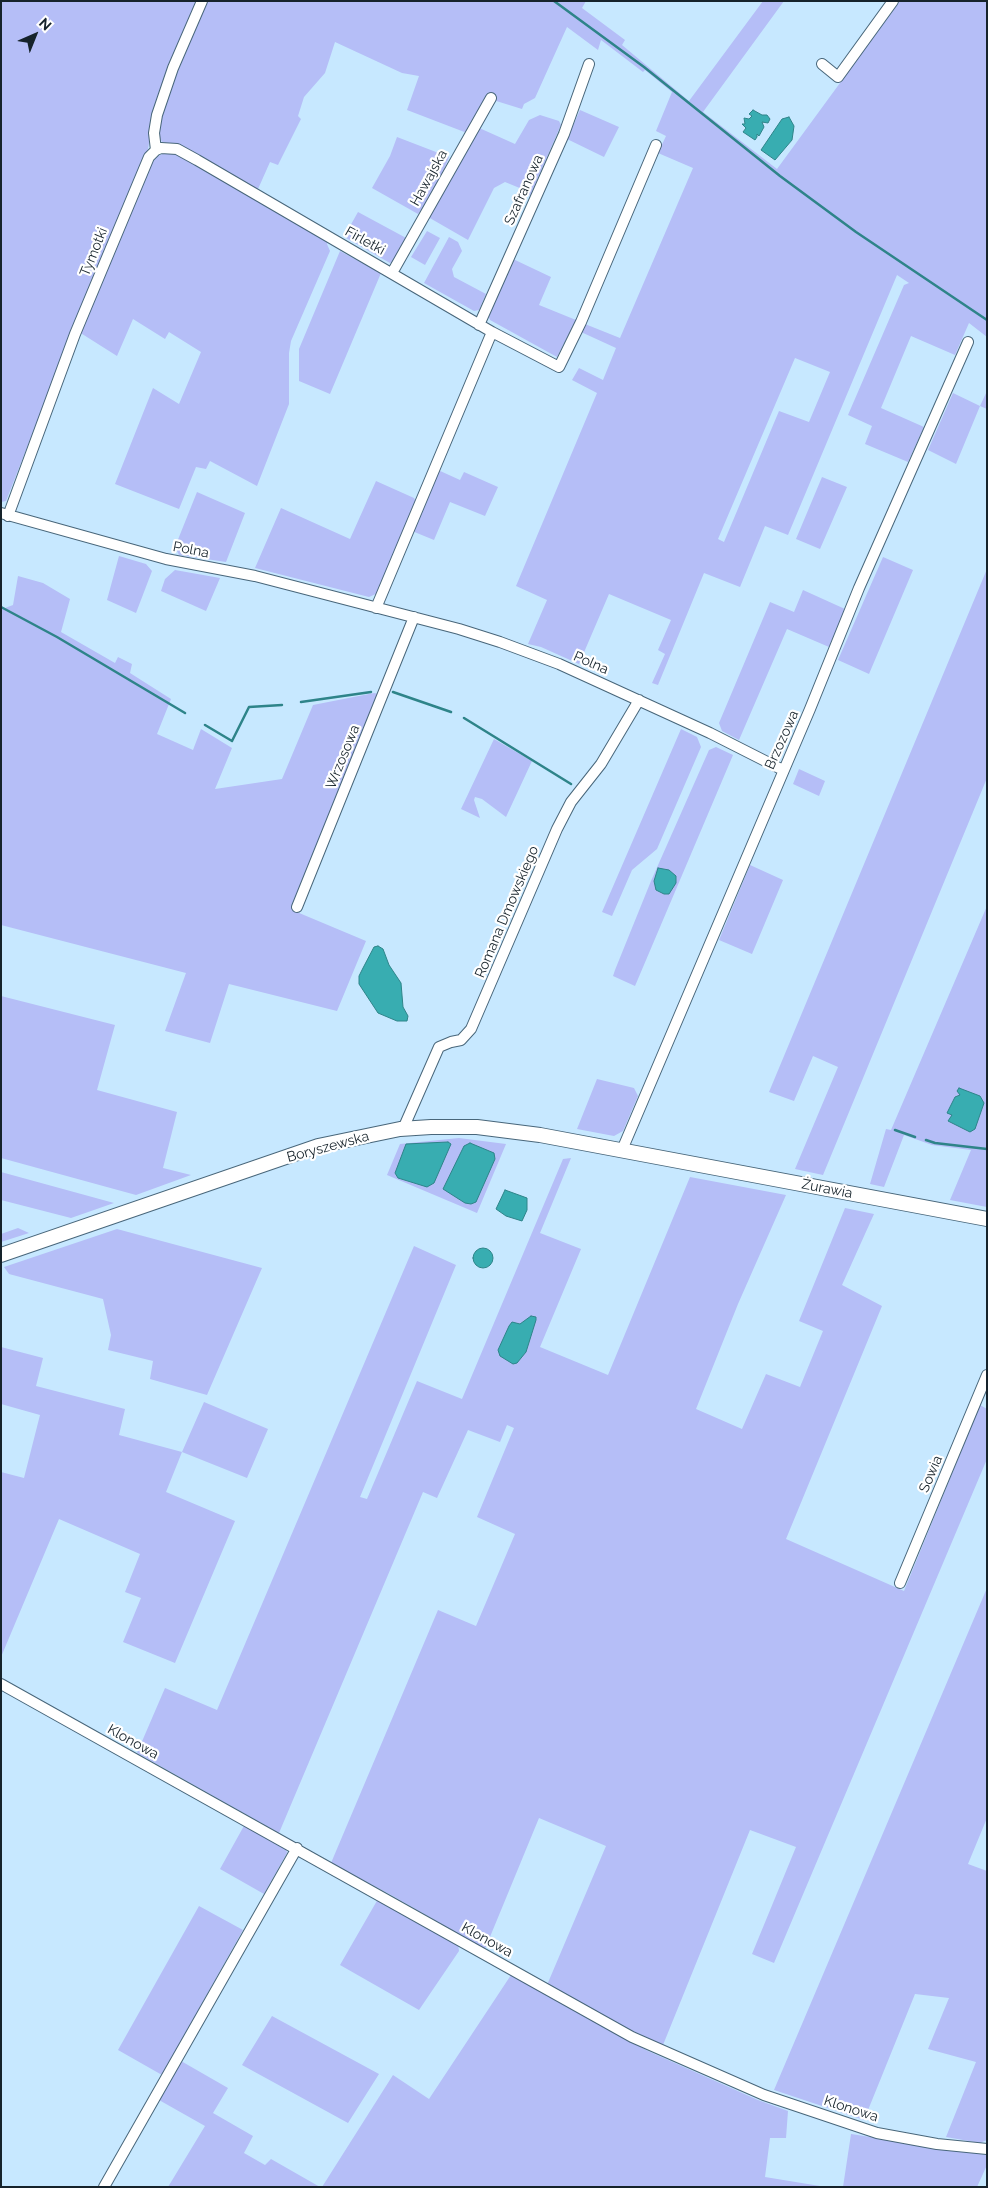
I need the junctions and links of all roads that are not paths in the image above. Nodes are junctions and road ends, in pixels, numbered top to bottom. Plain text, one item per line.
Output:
1 (202, 1) edge
2 (893, 1) edge
3 (589, 64) dead end
4 (822, 64) dead end
5 (491, 98) dead end
6 (656, 145) dead end
7 (156, 150) junction
8 (392, 272) junction
9 (479, 325) junction
10 (492, 332) junction
11 (968, 342) dead end
12 (5, 515) edge
13 (376, 608) junction
14 (414, 617) junction
15 (639, 700) junction
16 (783, 770) junction
17 (297, 907) dead end
18 (403, 1128) junction
19 (622, 1150) junction
20 (667, 1158) joint
21 (987, 1219) edge
22 (1, 1256) edge
23 (987, 1375) edge
24 (900, 1583) dead end
25 (1, 1684) edge
26 (297, 1848) junction
27 (987, 2149) edge
28 (104, 2187) edge

1 - 7 street
2 - 4 street
3 - 9 street, Szafranowa
5 - 8 street, Hawajska
6 - 10 street, Firletki
7 - 8 street, Firletki
7 - 12 street, Tymotki
8 - 9 street, Firletki
9 - 10 street, Firletki
10 - 13 street
11 - 16 street, Brzozowa
12 - 13 street, Polna
13 - 14 street, Polna
14 - 15 street, Polna
14 - 17 street, Wrzosowa
15 - 16 street, Polna
15 - 18 street, Romana Dmowskiego
16 - 19 street, Brzozowa
18 - 19 main road, Boryszewska
18 - 22 main road, Boryszewska
19 - 20 main road, Boryszewska
20 - 21 main road, Żurawia
23 - 24 street, Sowia
25 - 26 street, Klonowa
26 - 27 street, Klonowa
26 - 28 street

